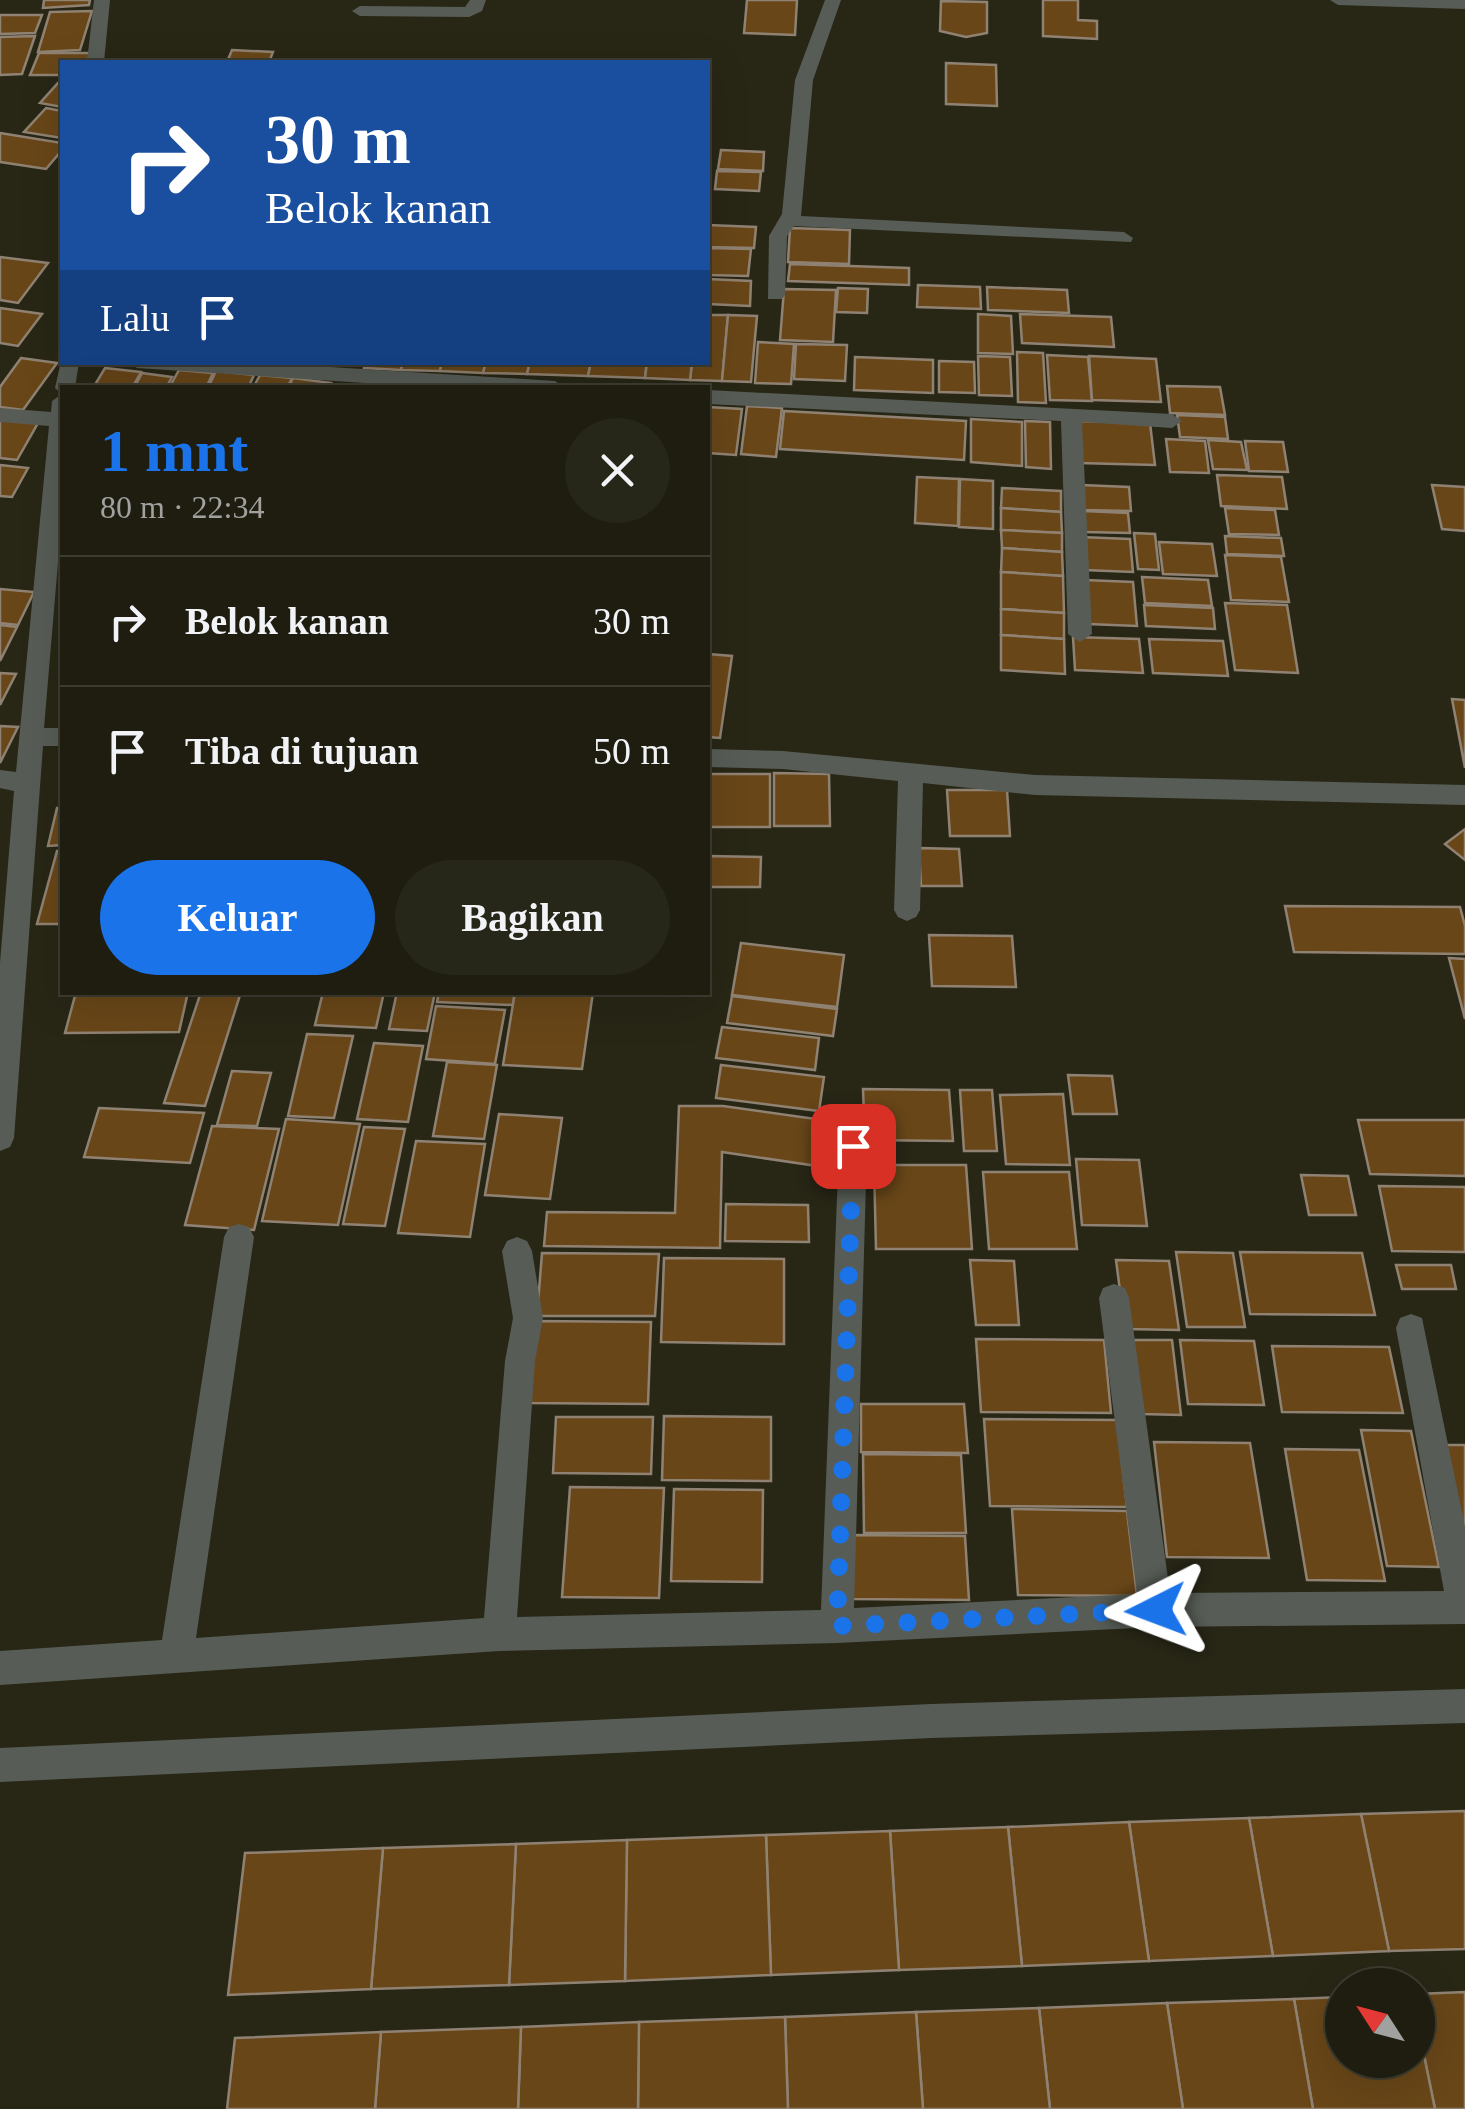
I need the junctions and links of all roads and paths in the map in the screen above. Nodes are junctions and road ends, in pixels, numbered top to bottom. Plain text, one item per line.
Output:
1 (102, 0) edge
2 (478, 0) edge
3 (833, 0) edge
4 (1338, 0) edge
5 (1440, 2) edge
6 (1465, 4) edge
7 (360, 11) dead end
8 (96, 60) edge
9 (790, 216) junction
10 (1124, 238) dead end
11 (776, 295) dead end
12 (184, 365) edge
13 (507, 385) edge
14 (710, 396) edge
15 (60, 410) edge
16 (0, 415) edge
17 (1071, 416) junction
18 (1172, 421) dead end
19 (60, 443) edge
20 (59, 476) edge
21 (1080, 634) dead end
22 (34, 737) junction
23 (60, 737) edge
24 (710, 758) edge
25 (911, 773) junction
26 (0, 780) edge
27 (27, 783) junction
28 (1465, 795) edge
29 (908, 910) dead end
30 (0, 1138) edge
31 (853, 1146) dead end
32 (240, 1237) dead end
33 (516, 1250) dead end
34 (1114, 1298) dead end
35 (1411, 1328) dead end
36 (1465, 1607) edge
37 (1156, 1610) junction
38 (837, 1626) junction
39 (499, 1634) junction
40 (176, 1656) junction
41 (0, 1668) edge
42 (1465, 1706) edge
43 (0, 1765) edge

1 - 8 street
2 - 7 street
3 - 9 street
4 - 5 street
5 - 6 street
9 - 10 street
9 - 11 street
12 - 13 street
14 - 17 street
15 - 16 street
17 - 18 street
17 - 21 street
19 - 20 street
20 - 22 street
22 - 23 street
22 - 27 street
24 - 25 street
25 - 28 street
25 - 29 street
26 - 27 street
27 - 30 street
31 - 38 street
32 - 40 street
33 - 39 street
34 - 37 street
35 - 36 street
36 - 37 street
37 - 38 street
38 - 39 street
39 - 40 street
40 - 41 street
42 - 43 street

